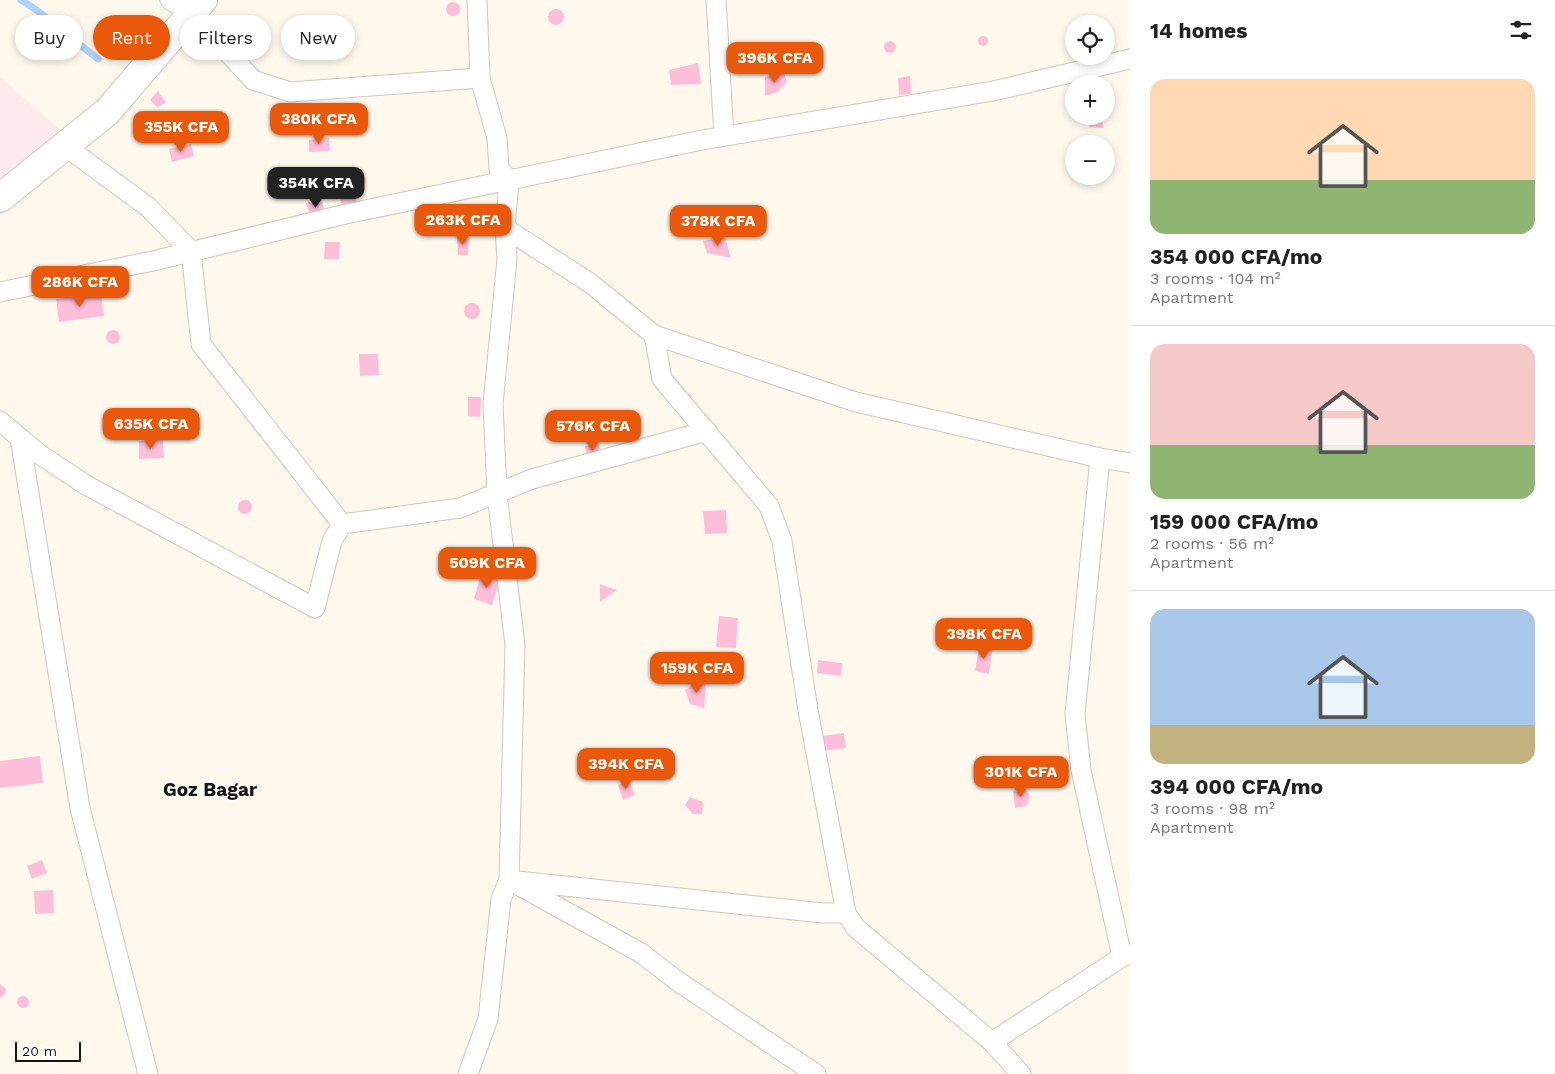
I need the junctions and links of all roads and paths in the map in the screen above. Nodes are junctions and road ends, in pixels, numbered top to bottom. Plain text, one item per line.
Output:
1 (477, 0) edge
2 (716, 0) edge
3 (188, 4) edge
4 (1130, 59) edge
5 (480, 78) junction
6 (724, 136) junction
7 (65, 146) junction
8 (509, 180) junction
9 (0, 198) edge
10 (505, 228) junction
11 (191, 251) junction
12 (0, 292) edge
13 (654, 335) junction
14 (0, 421) edge
15 (707, 431) junction
16 (20, 438) junction
17 (1100, 458) junction
18 (1130, 463) edge
19 (497, 494) junction
20 (342, 524) junction
21 (509, 880) junction
22 (846, 913) junction
23 (1126, 955) edge
24 (992, 1042) junction
25 (148, 1074) edge
26 (468, 1074) edge
27 (816, 1074) edge
28 (1021, 1074) edge

1 - 5 street
2 - 6 street
3 - 5 street
3 - 7 main road
4 - 6 street
5 - 8 street
6 - 8 street
7 - 9 main road
7 - 11 street
8 - 10 street
8 - 11 street
10 - 13 street
10 - 19 street
11 - 12 street
11 - 20 street
13 - 15 street
13 - 17 street
14 - 16 street
15 - 19 street
15 - 22 street
16 - 20 street
16 - 25 street
17 - 18 street
17 - 23 street
19 - 20 street
19 - 21 street
21 - 22 street
21 - 26 street
21 - 27 street
22 - 24 street
23 - 24 street
24 - 28 street

